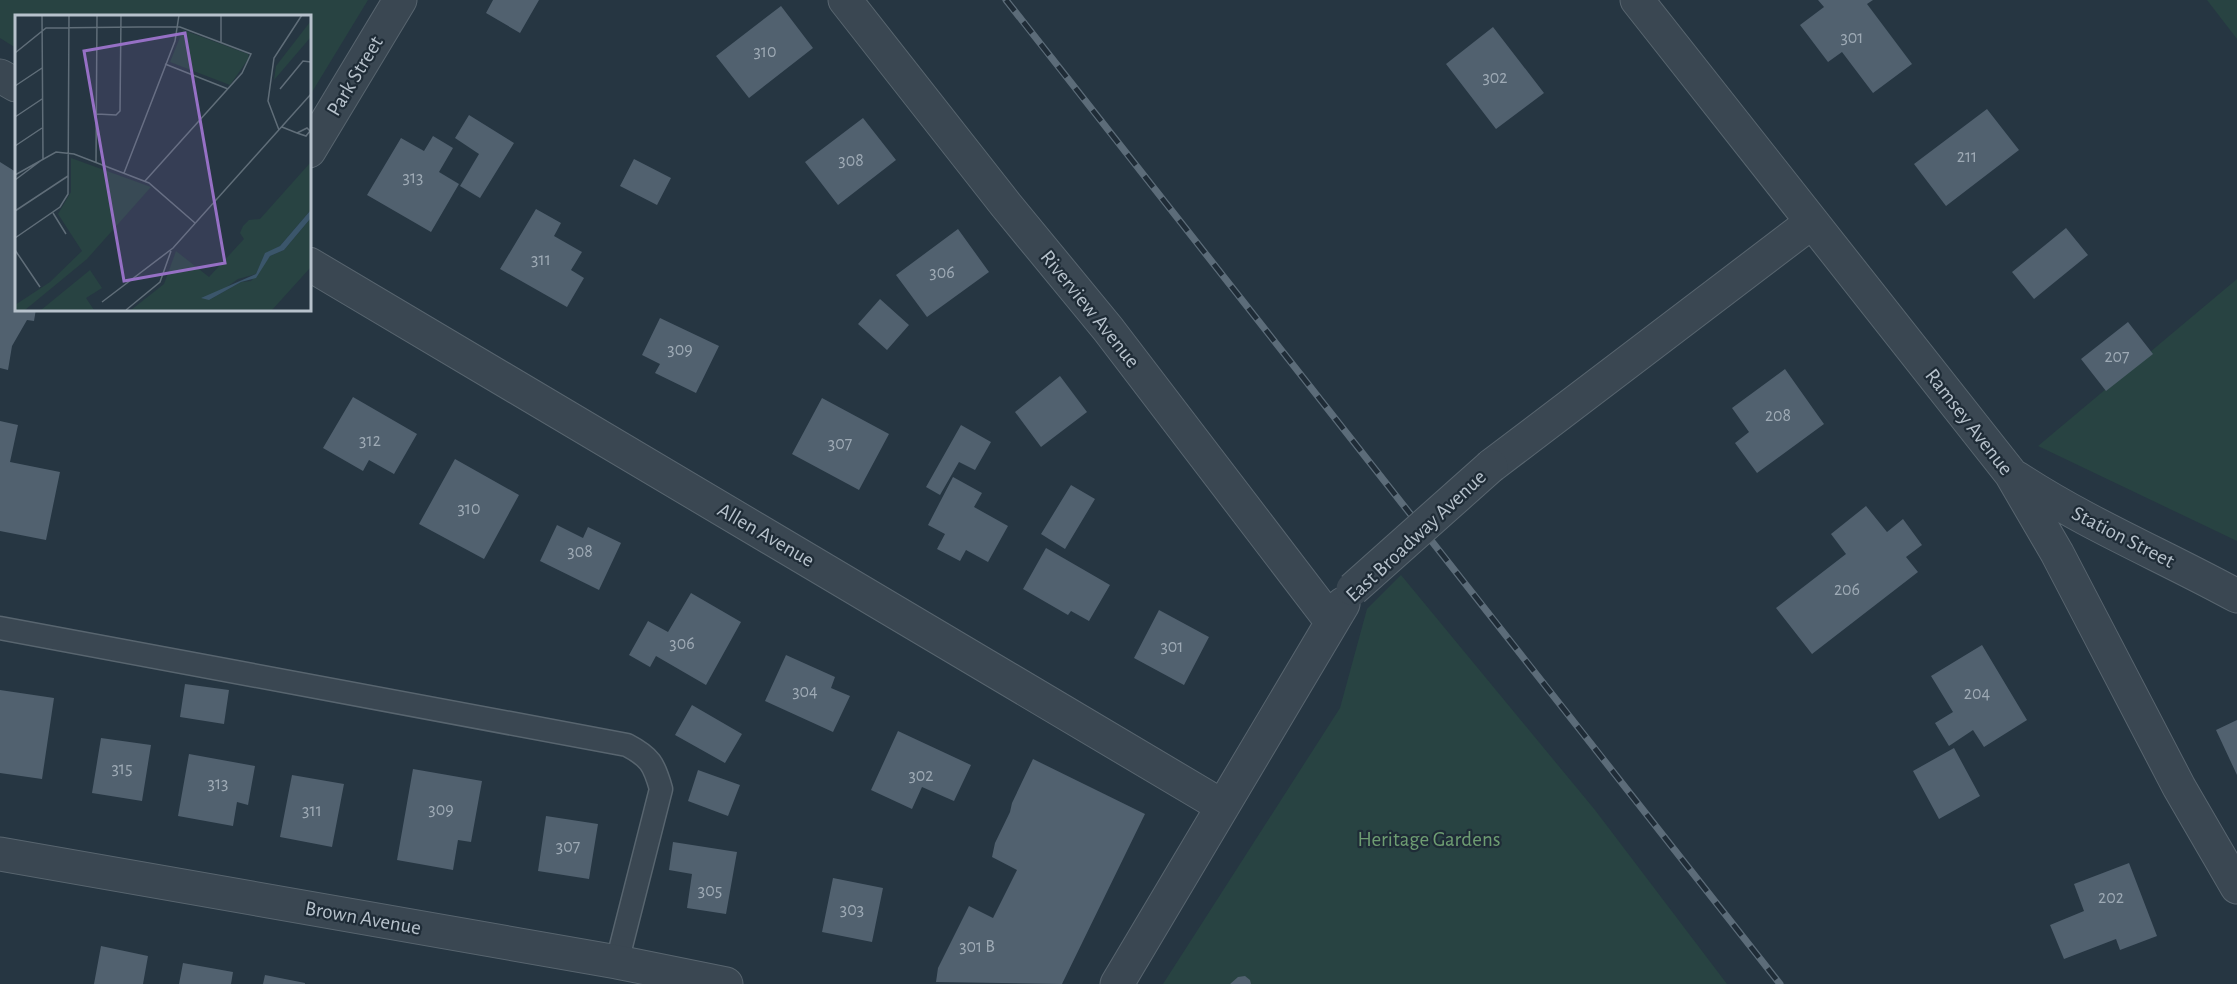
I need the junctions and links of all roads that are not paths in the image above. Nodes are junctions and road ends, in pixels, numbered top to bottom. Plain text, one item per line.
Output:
1 (400, 0) edge
2 (845, 0) edge
3 (1637, 0) edge
4 (0, 76) edge
5 (15, 84) edge
6 (310, 149) edge
7 (1812, 222) junction
8 (310, 265) edge
9 (2011, 474) junction
10 (2237, 596) edge
11 (1331, 621) junction
12 (0, 628) edge
13 (1222, 806) junction
14 (0, 854) edge
15 (2237, 887) edge
16 (617, 962) junction
17 (726, 984) edge
18 (1117, 984) edge

1 - 6 street, Park Street
2 - 11 street, Riverview Avenue
3 - 7 street, Ramsey Avenue
4 - 5 street
7 - 9 street, Ramsey Avenue
7 - 11 street, East Broadway Avenue, bridge
8 - 13 street, Allen Avenue
9 - 10 street, Station Street
9 - 15 street, Ramsey Avenue
11 - 13 street, East Broadway Avenue
12 - 16 lane
13 - 18 street, East Broadway Avenue
14 - 16 street, Brown Avenue
16 - 17 street, Brown Avenue

